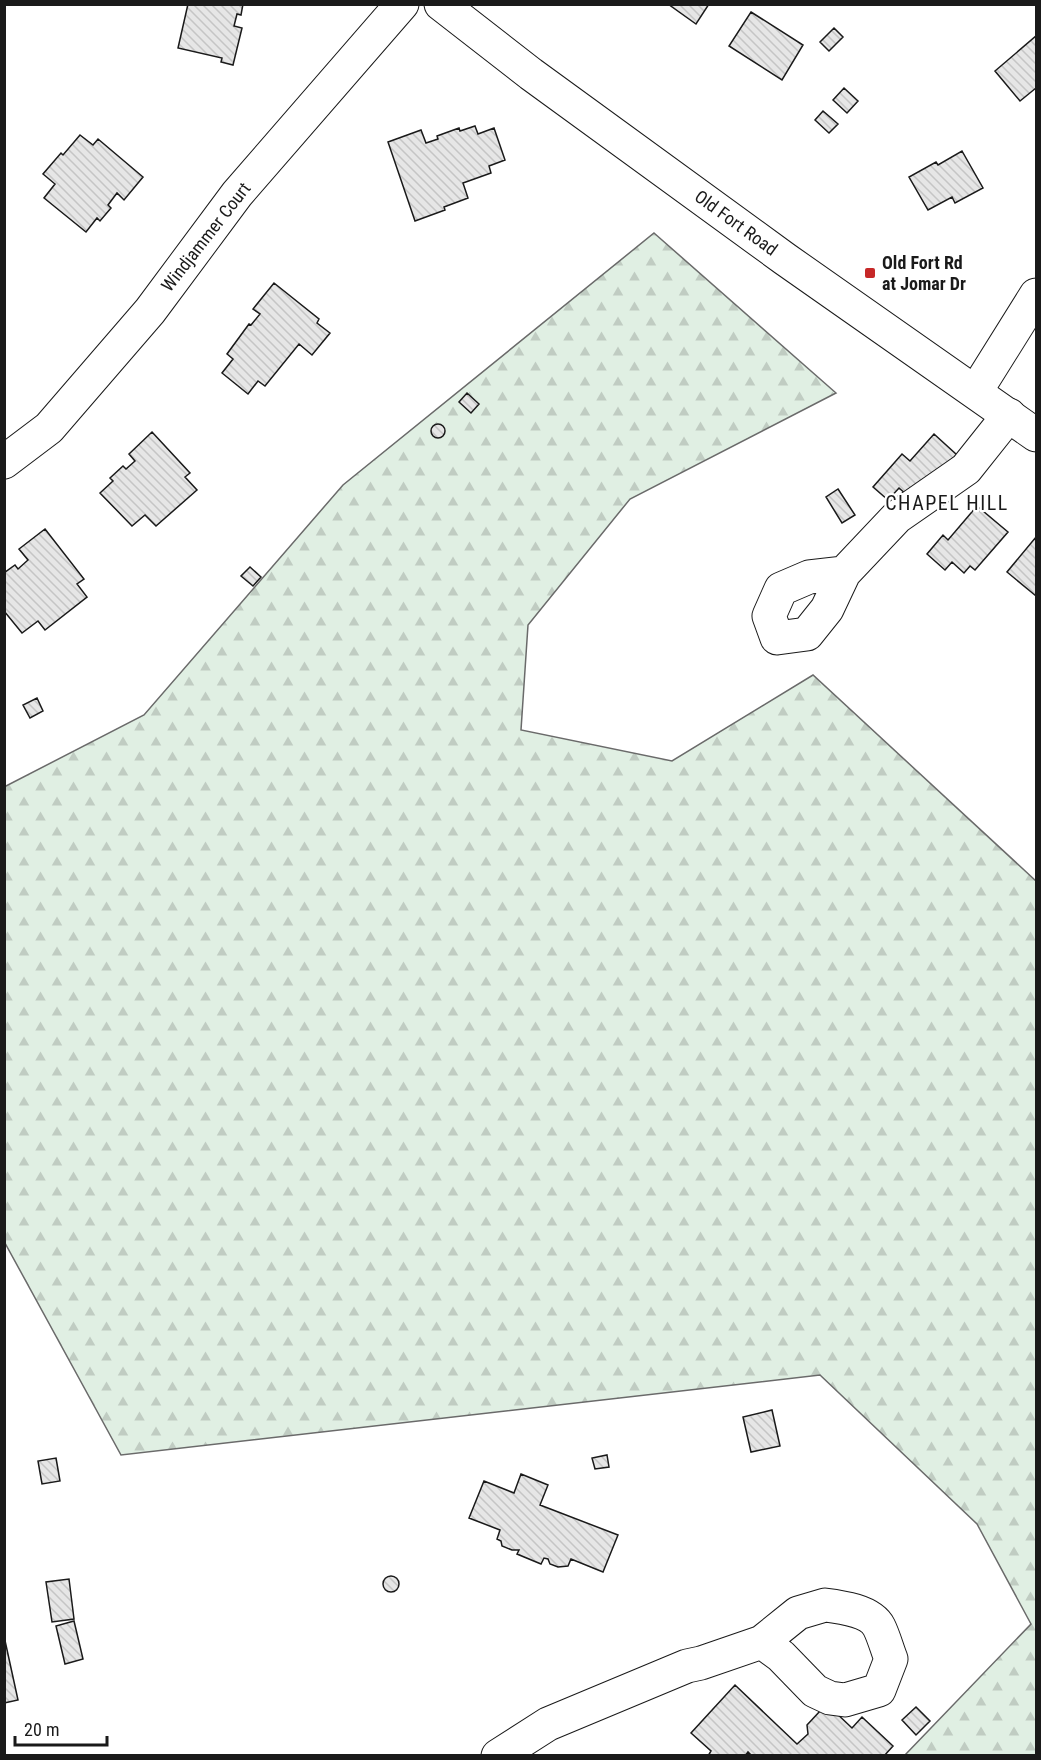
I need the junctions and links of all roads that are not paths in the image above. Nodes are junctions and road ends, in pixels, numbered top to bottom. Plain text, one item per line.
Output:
1 (402, 4) edge
2 (441, 4) edge
3 (1036, 296) edge
4 (976, 391) junction
5 (1009, 416) junction
6 (1036, 435) edge
7 (4, 462) edge
8 (844, 573) dead end
9 (762, 1642) dead end
10 (498, 1755) edge

1 - 7 street, Windjammer Court
2 - 4 street, Old Fort Road
3 - 4 street
4 - 5 street, Old Fort Road
5 - 6 street, Old Fort Road
5 - 8 street
9 - 10 street

